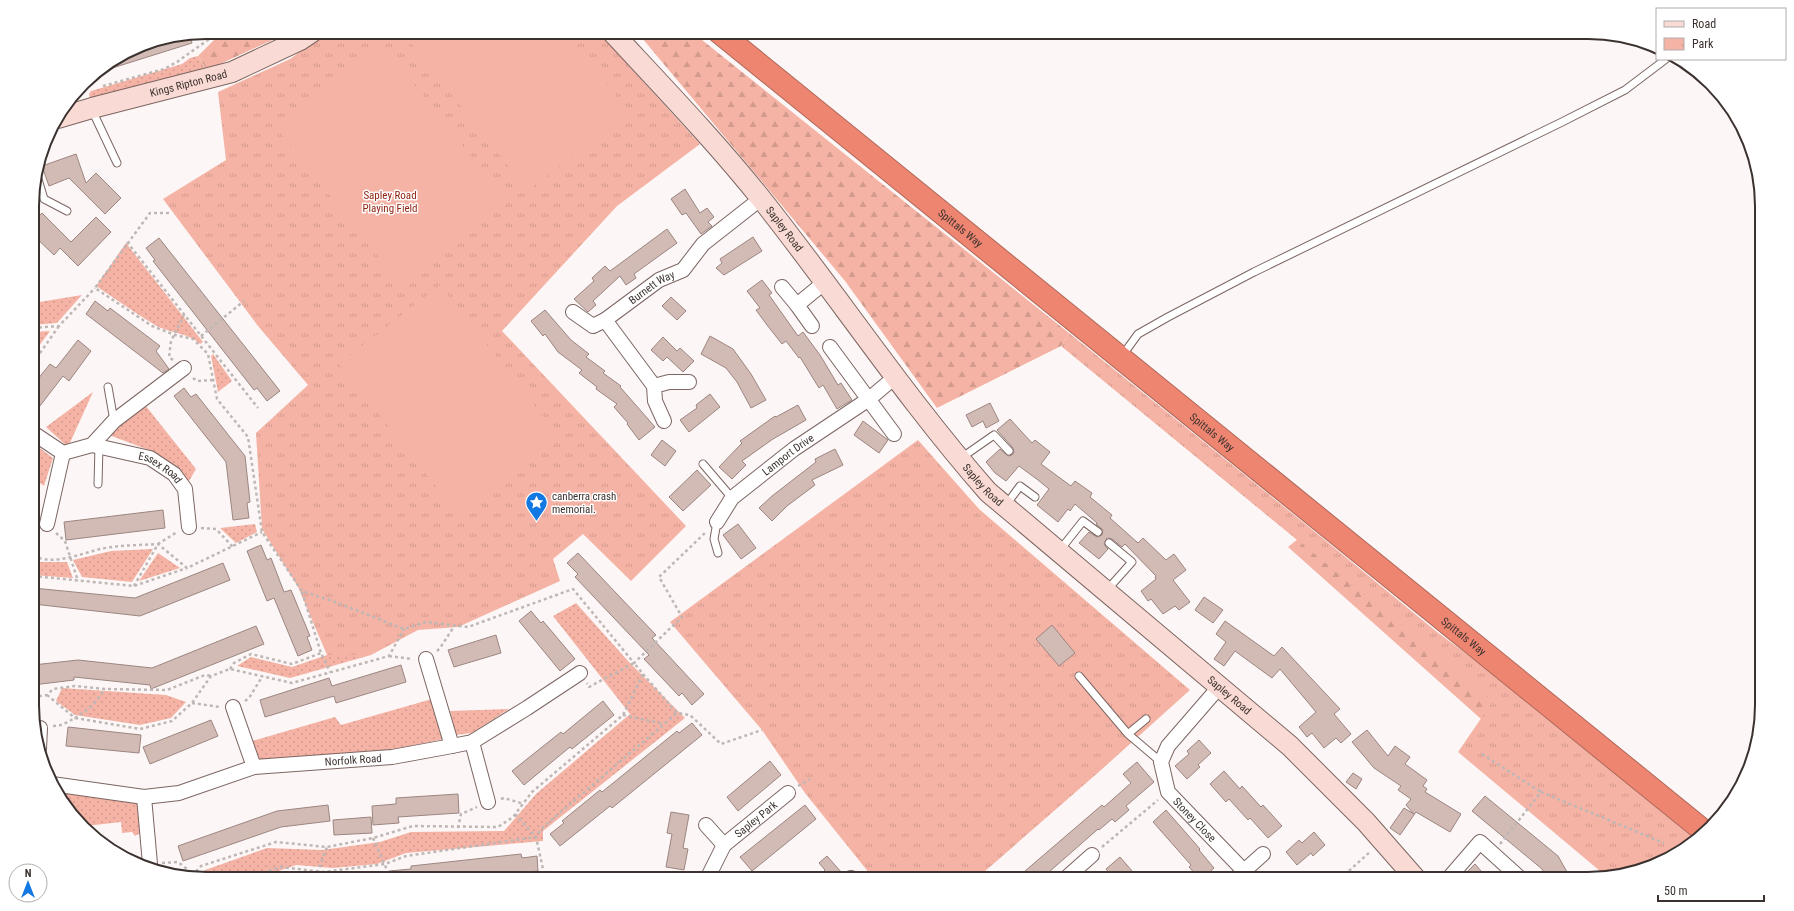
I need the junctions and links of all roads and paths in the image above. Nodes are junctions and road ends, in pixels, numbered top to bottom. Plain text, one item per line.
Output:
1 (209, 39) edge
2 (302, 39) edge
3 (618, 39) edge
4 (728, 39) edge
5 (1665, 60) edge
6 (102, 87) dead end
7 (73, 111) edge
8 (117, 163) dead end
9 (40, 185) edge
10 (762, 200) junction
11 (66, 211) dead end
12 (169, 213) dead end
13 (127, 242) junction
14 (825, 282) junction
15 (782, 287) dead end
16 (95, 288) junction
17 (244, 301) dead end
18 (797, 305) junction
19 (573, 312) dead end
20 (605, 320) junction
21 (59, 326) junction
22 (812, 326) dead end
23 (39, 328) edge
24 (201, 336) junction
25 (830, 347) dead end
26 (213, 351) junction
27 (39, 354) edge
28 (208, 354) junction
29 (1121, 358) junction
30 (184, 368) dead end
31 (894, 377) junction
32 (689, 382) dead end
33 (654, 386) junction
34 (108, 387) dead end
35 (869, 399) junction
36 (258, 408) dead end
37 (114, 420) junction
38 (664, 422) dead end
39 (894, 434) dead end
40 (39, 437) edge
41 (96, 445) junction
42 (1009, 451) dead end
43 (63, 453) junction
44 (959, 459) junction
45 (703, 464) dead end
46 (98, 484) dead end
47 (732, 498) junction
48 (1035, 498) dead end
49 (1005, 507) junction
50 (716, 522) junction
51 (47, 524) joint
52 (189, 527) junction
53 (262, 532) junction
54 (1098, 532) dead end
55 (1109, 543) dead end
56 (158, 544) junction
57 (233, 547) junction
58 (1058, 552) junction
59 (718, 553) dead end
60 (70, 558) junction
61 (39, 559) edge
62 (187, 568) junction
63 (39, 577) edge
64 (78, 581) junction
65 (134, 586) junction
66 (302, 591) junction
67 (1106, 591) junction
68 (404, 629) junction
69 (321, 653) junction
70 (426, 659) dead end
71 (634, 663) junction
72 (230, 669) junction
73 (330, 672) junction
74 (580, 673) joint
75 (643, 674) junction
76 (211, 676) junction
77 (1079, 676) dead end
78 (1220, 686) junction
79 (105, 689) junction
80 (47, 695) junction
81 (39, 696) edge
82 (233, 707) dead end
83 (677, 713) junction
84 (623, 715) junction
85 (75, 718) junction
86 (1146, 719) dead end
87 (664, 724) junction
88 (40, 728) edge
89 (762, 730) dead end
90 (1128, 734) junction
91 (472, 742) junction
92 (452, 746) junction
93 (1482, 754) dead end
94 (1161, 762) junction
95 (254, 767) junction
96 (59, 785) edge
97 (1168, 792) junction
98 (1541, 792) junction
99 (788, 793) dead end
100 (144, 797) junction
101 (488, 802) dead end
102 (516, 814) junction
103 (706, 825) dead end
104 (1701, 828) edge
105 (536, 837) junction
106 (373, 838) junction
107 (1382, 841) junction
108 (1664, 843) dead end
109 (724, 845) junction
110 (327, 847) junction
111 (1492, 853) junction
112 (1263, 854) dead end
113 (1092, 855) joint
114 (150, 862) edge
115 (154, 864) edge
116 (385, 864) junction
117 (189, 871) edge
118 (318, 871) junction
119 (196, 872) edge
120 (264, 872) edge
121 (388, 872) edge
122 (544, 872) edge
123 (710, 872) edge
124 (1078, 872) edge
125 (1237, 872) edge
126 (1243, 872) edge
127 (1348, 872) edge
128 (1410, 872) edge
129 (1454, 872) edge
130 (1513, 872) edge

1 - 6 path
2 - 7 street, Kings Ripton Road
3 - 10 street, Sapley Road
4 - 29 highway, Spittals Way
5 - 29 lane
7 - 8 lane
9 - 11 lane
10 - 14 street, Sapley Road
10 - 20 street, Burnett Way
12 - 13 path
13 - 16 path
13 - 24 path
14 - 18 street
14 - 31 street, Sapley Road
15 - 18 street
16 - 21 path
16 - 28 path
17 - 24 path
18 - 22 street
19 - 20 street, Burnett Way
20 - 33 street
21 - 23 path
21 - 27 path
24 - 26 path
25 - 35 street
26 - 28 path
26 - 36 path
28 - 53 path
29 - 104 highway, Spittals Way
30 - 37 street
31 - 35 street, Lamport Drive
31 - 44 street, Sapley Road
32 - 33 street
33 - 38 street
34 - 37 lane
35 - 39 street
35 - 47 street, Lamport Drive
37 - 41 street
40 - 43 street
41 - 43 street, Essex Road
41 - 46 lane
41 - 52 street, Essex Road
42 - 44 lane
43 - 51 street
44 - 49 street, Sapley Road
45 - 47 lane
47 - 50 street, Lamport Drive
48 - 49 lane
49 - 58 street, Sapley Road
50 - 59 lane
50 - 71 path
51 - 60 path
52 - 56 path
52 - 57 path
53 - 57 path
53 - 66 path
54 - 58 lane
55 - 67 lane
56 - 60 path
56 - 62 path
56 - 65 path
57 - 62 path
58 - 67 street, Sapley Road
60 - 61 path
60 - 64 path
62 - 65 path
63 - 64 path
64 - 65 path
66 - 68 path
66 - 69 path
67 - 78 street, Sapley Road
68 - 71 path
68 - 73 path
69 - 72 path
69 - 73 path
70 - 92 street
71 - 74 path
71 - 75 path
72 - 73 path
72 - 76 path
74 - 91 street, Norfolk Road
75 - 83 path
75 - 84 path
76 - 79 path
76 - 85 path
77 - 90 lane
78 - 94 street
78 - 107 street, Sapley Road
79 - 80 path
79 - 85 path
80 - 81 path
80 - 85 path
82 - 95 street
83 - 87 path
83 - 89 path
84 - 87 path
84 - 102 path
85 - 88 path
86 - 90 lane
87 - 105 path
90 - 94 lane
91 - 92 street, Norfolk Road
91 - 101 street
92 - 95 street, Norfolk Road
93 - 98 path
94 - 97 street, Stoney Close
95 - 100 street, Norfolk Road
96 - 100 street, Norfolk Road
97 - 113 path
97 - 125 street, Stoney Close
98 - 108 path
98 - 111 path
99 - 109 street, Sapley Park
100 - 114 street
102 - 105 path
102 - 106 path
103 - 109 street, Sapley Park
105 - 116 path
105 - 122 path
106 - 110 path
106 - 116 path
107 - 127 path
107 - 128 street, Sapley Road
109 - 123 street, Sapley Park
110 - 118 path
110 - 119 path
111 - 129 street
111 - 130 street
112 - 126 street, Stoney Close
113 - 124 street
115 - 117 path
116 - 118 path
116 - 121 path
118 - 120 path

